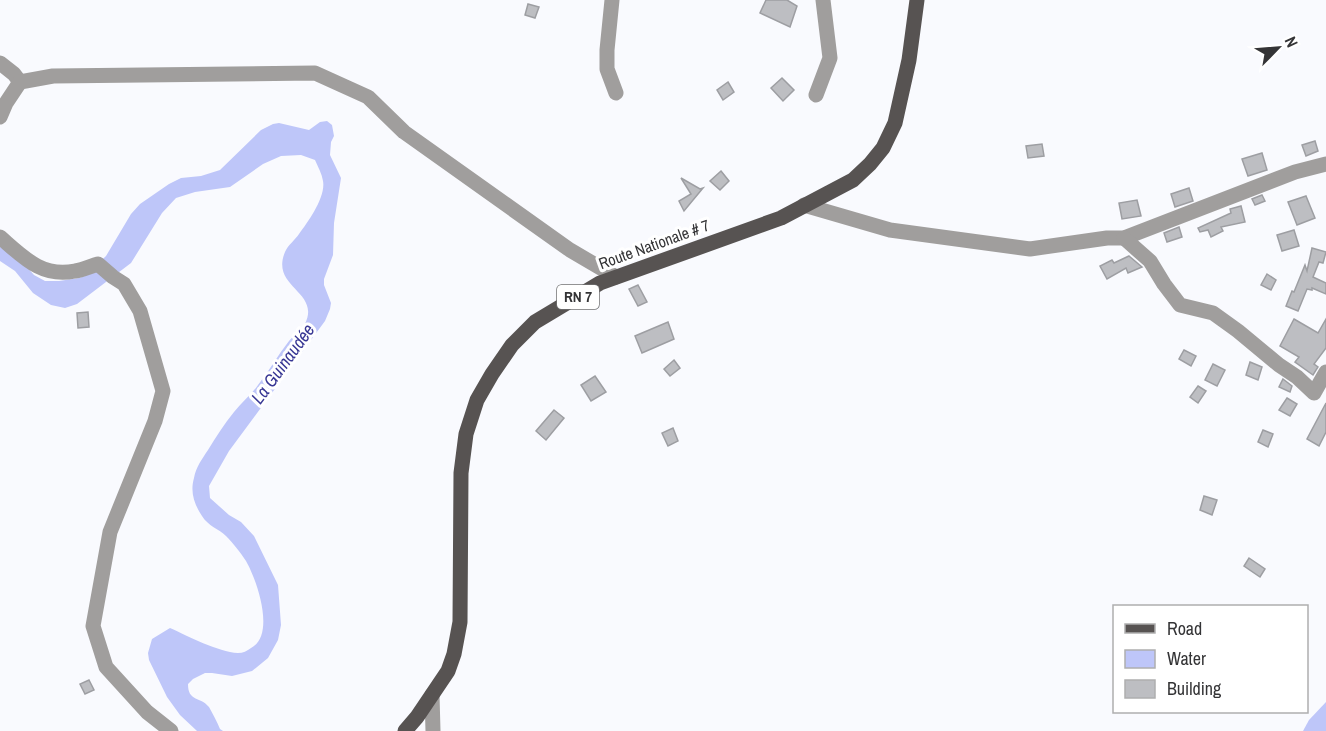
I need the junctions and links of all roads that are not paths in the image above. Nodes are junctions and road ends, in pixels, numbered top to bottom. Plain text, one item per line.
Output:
1 (612, 0) edge
2 (823, 0) edge
3 (917, 0) edge
4 (0, 63) edge
5 (20, 82) junction
6 (616, 93) dead end
7 (816, 95) dead end
8 (0, 117) edge
9 (1326, 164) edge
10 (804, 206) junction
11 (0, 237) edge
12 (1124, 238) junction
13 (616, 277) junction
14 (1326, 372) edge
15 (432, 695) junction
16 (171, 731) edge
17 (405, 731) edge
18 (433, 731) edge

1 - 6 street
2 - 7 street
3 - 10 main road, Route Nationale # 7 / RN 7
4 - 5 street
5 - 8 street
5 - 13 street
9 - 12 street
10 - 12 street
10 - 13 main road, Route Nationale # 7 / RN 7
11 - 16 street
12 - 14 street
13 - 15 main road, Route Nationale # 7 / RN 7
15 - 17 main road, Route Nationale # 7 / RN 7
15 - 18 street

